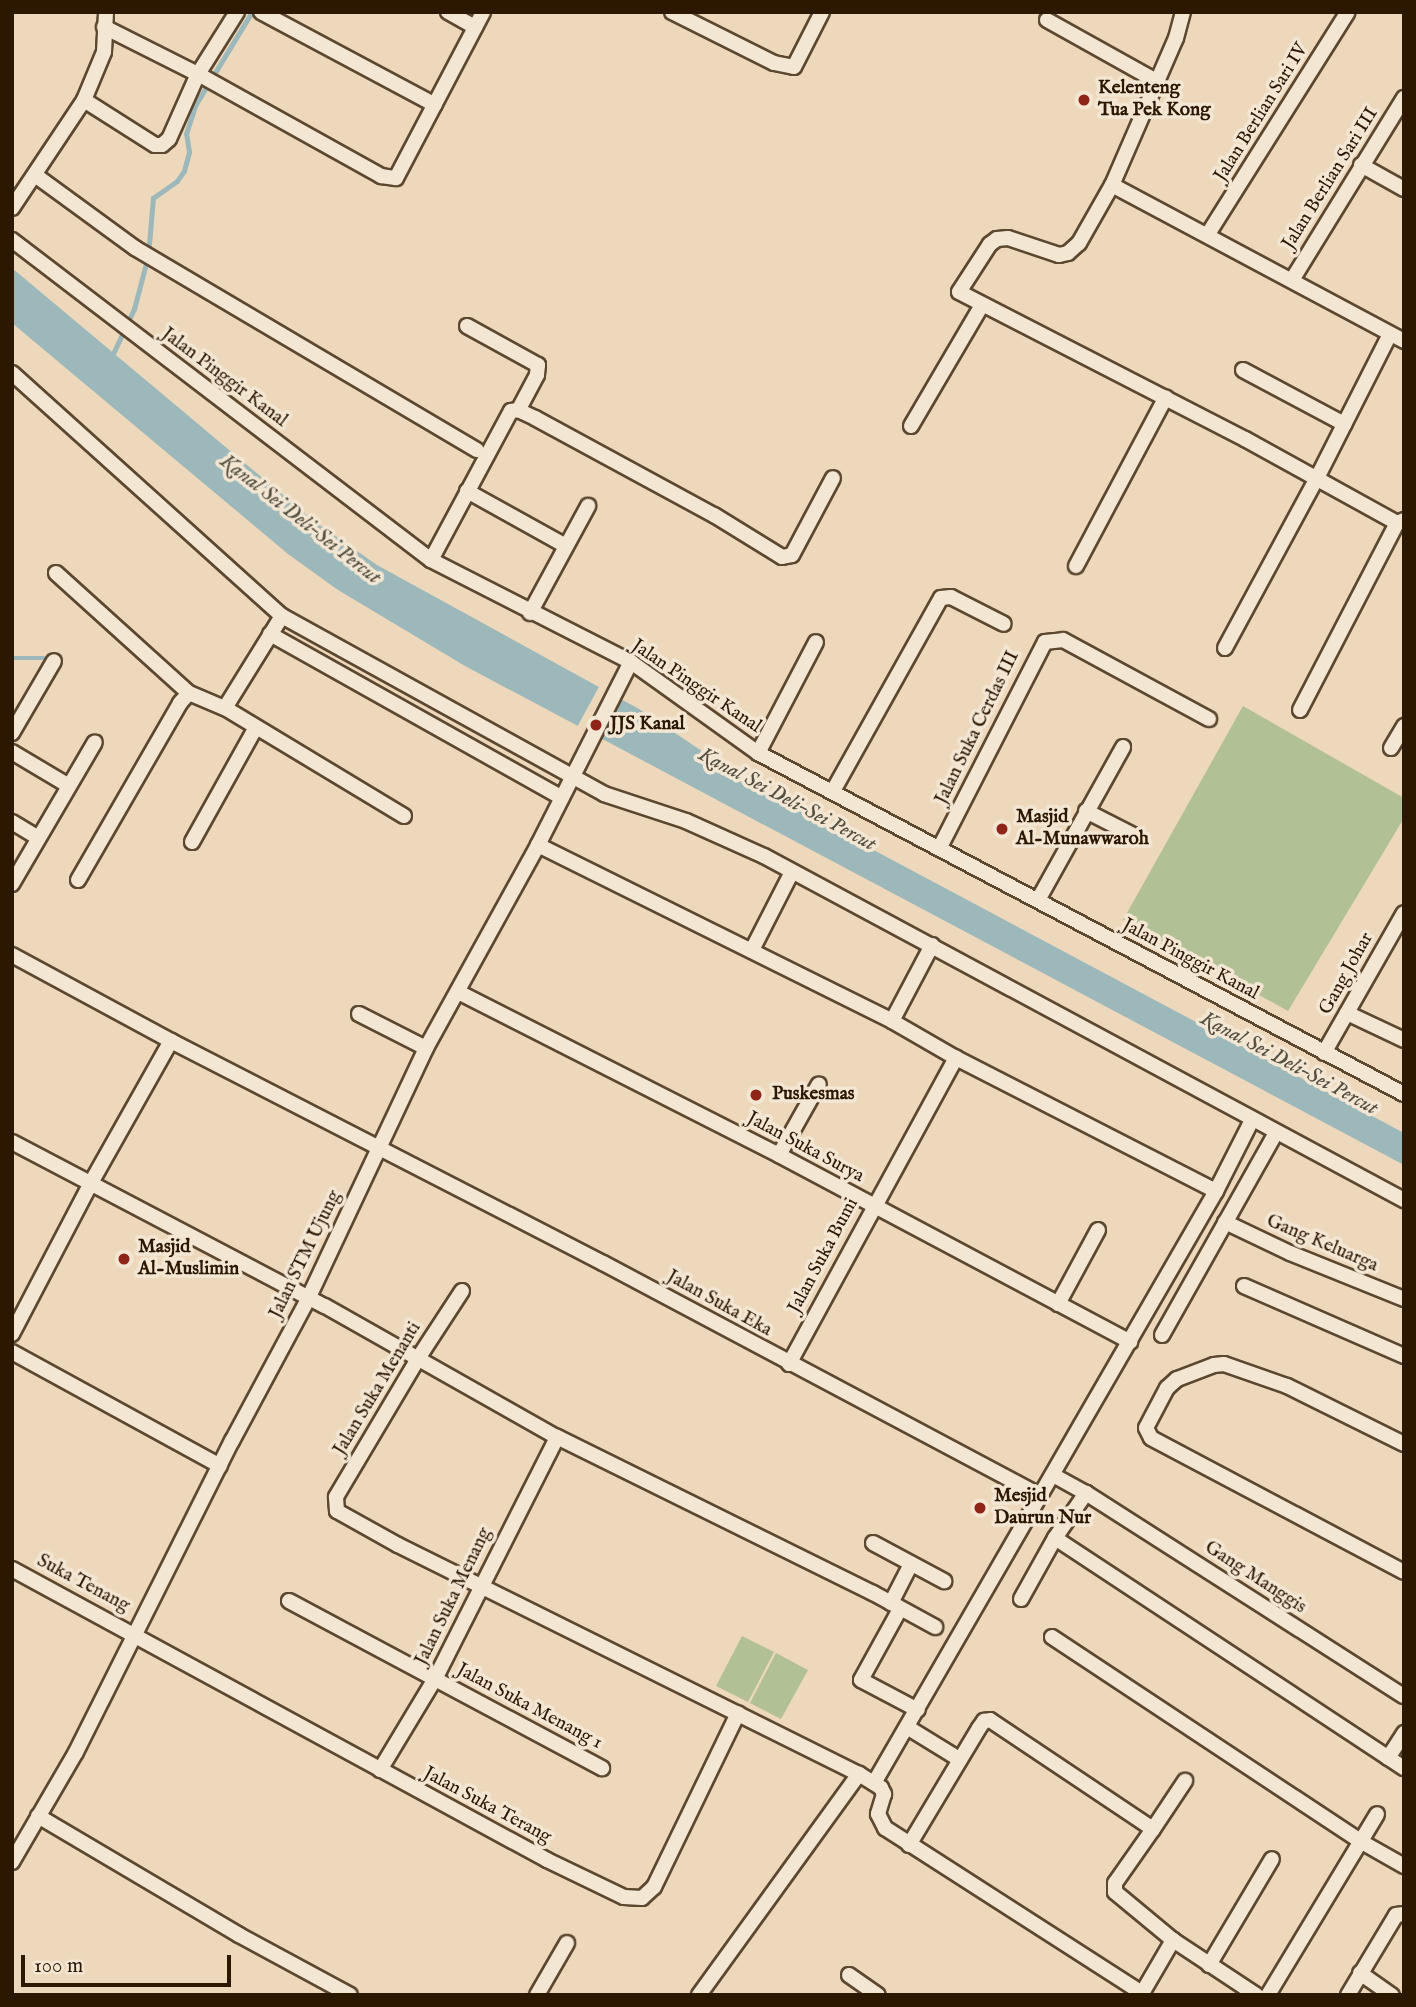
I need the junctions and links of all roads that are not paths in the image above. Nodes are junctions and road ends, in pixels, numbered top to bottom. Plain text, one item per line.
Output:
1 (237, 12) edge
2 (448, 12) edge
3 (483, 12) edge
4 (672, 12) edge
5 (822, 12) edge
6 (1183, 12) edge
7 (1348, 12) edge
8 (261, 13) edge
9 (105, 20) edge
10 (1047, 20) dead end
11 (475, 27) junction
12 (201, 76) junction
13 (1156, 81) junction
14 (1404, 98) edge
15 (84, 100) junction
16 (435, 105) junction
17 (1361, 165) junction
18 (35, 175) junction
19 (1112, 186) junction
20 (1404, 189) edge
21 (12, 208) edge
22 (1208, 234) junction
23 (12, 240) edge
24 (1292, 280) junction
25 (982, 305) junction
26 (467, 326) dead end
27 (1390, 334) junction
28 (1404, 341) edge
29 (1243, 370) dead end
30 (12, 373) edge
31 (1166, 397) junction
32 (518, 410) junction
33 (1344, 424) junction
34 (911, 426) dead end
35 (477, 450) dead end
36 (833, 478) dead end
37 (1317, 478) junction
38 (467, 491) junction
39 (588, 506) dead end
40 (1402, 521) edge
41 (566, 546) junction
42 (431, 559) junction
43 (1076, 566) dead end
44 (56, 573) dead end
45 (530, 613) junction
46 (282, 617) junction
47 (1004, 624) dead end
48 (270, 634) junction
49 (816, 642) dead end
50 (1225, 648) dead end
51 (54, 661) dead end
52 (628, 668) junction
53 (189, 693) junction
54 (225, 708) junction
55 (1300, 710) dead end
56 (1209, 719) dead end
57 (1404, 726) edge
58 (255, 729) junction
59 (12, 733) edge
60 (95, 741) dead end
61 (1123, 747) dead end
62 (1391, 748) dead end
63 (12, 752) edge
64 (758, 752) junction
65 (573, 774) junction
66 (69, 786) junction
67 (832, 791) junction
68 (561, 797) junction
69 (1086, 811) junction
70 (404, 816) dead end
71 (12, 822) edge
72 (37, 836) junction
73 (1139, 838) dead end
74 (192, 842) dead end
75 (538, 845) junction
76 (940, 847) junction
77 (792, 872) junction
78 (78, 880) dead end
79 (12, 884) edge
80 (1038, 901) junction
81 (1404, 913) edge
82 (932, 945) junction
83 (752, 950) junction
84 (12, 955) edge
85 (460, 993) junction
86 (1347, 1013) junction
87 (359, 1014) dead end
88 (892, 1021) junction
89 (1404, 1040) edge
90 (171, 1041) junction
91 (426, 1048) junction
92 (1324, 1053) junction
93 (956, 1058) junction
94 (819, 1084) dead end
95 (1404, 1094) edge
96 (1252, 1120) junction
97 (1276, 1133) junction
98 (12, 1142) edge
99 (379, 1148) junction
100 (779, 1155) junction
101 (92, 1181) junction
102 (1216, 1191) junction
103 (1404, 1200) edge
104 (873, 1206) junction
105 (1225, 1222) junction
106 (1098, 1230) dead end
107 (1244, 1286) dead end
108 (462, 1291) dead end
109 (308, 1298) junction
110 (1404, 1299) edge
111 (1058, 1304) junction
112 (12, 1334) edge
113 (1162, 1335) dead end
114 (1130, 1342) junction
115 (12, 1352) edge
116 (1404, 1356) edge
117 (419, 1357) junction
118 (789, 1364) junction
119 (557, 1437) junction
120 (1404, 1444) edge
121 (220, 1466) junction
122 (1053, 1475) junction
123 (1086, 1493) junction
124 (1040, 1495) junction
125 (1055, 1538) junction
126 (873, 1543) dead end
127 (911, 1564) junction
128 (12, 1569) edge
129 (1404, 1572) edge
130 (944, 1581) dead end
131 (480, 1585) junction
132 (1021, 1599) dead end
133 (289, 1601) dead end
134 (896, 1606) junction
135 (935, 1627) dead end
136 (135, 1634) junction
137 (1052, 1637) dead end
138 (435, 1679) junction
139 (1404, 1696) edge
140 (918, 1710) junction
141 (738, 1713) junction
142 (907, 1727) junction
143 (1404, 1732) edge
144 (1388, 1758) junction
145 (958, 1759) junction
146 (602, 1768) dead end
147 (1404, 1768) edge
148 (380, 1770) junction
149 (859, 1774) junction
150 (1185, 1780) dead end
151 (874, 1783) junction
152 (1377, 1814) dead end
153 (38, 1816) junction
154 (1153, 1829) junction
155 (1360, 1841) junction
156 (909, 1845) junction
157 (1272, 1859) dead end
158 (12, 1862) edge
159 (1404, 1866) edge
160 (1404, 1914) edge
161 (1173, 1940) junction
162 (567, 1943) dead end
163 (1209, 1965) junction
164 (1360, 1973) junction
165 (849, 1975) dead end
166 (1142, 1994) edge
167 (350, 1995) edge
168 (537, 1995) edge
169 (699, 1995) edge
170 (878, 1995) edge
171 (1256, 1995) edge
172 (1268, 1995) edge
173 (1348, 1995) edge
174 (1392, 1995) edge

1 - 12 street
2 - 11 street
3 - 11 street
4 - 5 street
6 - 13 street
7 - 22 street, Jalan Berlian Sari IV
8 - 16 street
9 - 12 street
9 - 15 street
10 - 13 street
11 - 16 street
12 - 15 street
12 - 16 street
13 - 19 street
14 - 17 street, Jalan Berlian Sari III
15 - 18 street
17 - 20 street
17 - 24 street, Jalan Berlian Sari III
18 - 21 street
18 - 35 street
19 - 22 street
19 - 25 street
22 - 24 street
23 - 42 street, Jalan Pinggir Kanal
24 - 27 street
25 - 31 street
25 - 34 street
26 - 32 street
27 - 28 street
27 - 33 street
29 - 33 street
30 - 46 street
31 - 37 street
31 - 43 street
32 - 36 street
32 - 38 street
33 - 37 street
37 - 40 street
37 - 50 street
38 - 41 street
38 - 42 street
39 - 41 street
40 - 55 street
41 - 45 street
42 - 45 street, Jalan Pinggir Kanal
44 - 53 street
45 - 52 street, Jalan Pinggir Kanal
46 - 48 street
46 - 65 street
47 - 67 street
48 - 54 street
48 - 68 street
49 - 64 street
51 - 59 street
52 - 64 street, Jalan Pinggir Kanal
52 - 65 street, Jalan STM Ujung
53 - 54 street
53 - 78 street
54 - 58 street
56 - 76 street, Jalan Suka Cerdas III
57 - 62 street
58 - 70 street
58 - 74 street
60 - 66 street
61 - 69 street
63 - 66 street
64 - 67 street, Jalan Pinggir Kanal
65 - 68 street, Jalan STM Ujung
65 - 77 street
66 - 72 street
67 - 76 street, Jalan Pinggir Kanal
68 - 75 street, Jalan STM Ujung
69 - 73 street
69 - 80 street
71 - 72 street
72 - 79 street
75 - 83 street
75 - 85 street, Jalan STM Ujung
76 - 80 street, Jalan Pinggir Kanal
77 - 82 street
77 - 83 street
80 - 92 street, Jalan Pinggir Kanal
81 - 86 street, Gang Johar
82 - 88 street
82 - 96 street
83 - 88 street
84 - 90 street, Jalan Suka Eka
85 - 91 street, Jalan STM Ujung
85 - 100 street, Jalan Suka Surya
86 - 89 street
86 - 92 street, Gang Johar
87 - 91 street
88 - 93 street
90 - 99 street, Jalan Suka Eka
90 - 101 street
91 - 99 street, Jalan STM Ujung
92 - 95 street, Jalan Pinggir Kanal
93 - 102 street
93 - 104 street, Jalan Suka Bumi
94 - 100 street
96 - 97 street
96 - 102 street
97 - 103 street
97 - 105 street
98 - 101 street
99 - 109 street, Jalan STM Ujung
99 - 118 street, Jalan Suka Eka
100 - 104 street, Jalan Suka Surya
101 - 109 street
101 - 112 street
102 - 114 street
104 - 111 street, Jalan Suka Surya
104 - 118 street, Jalan Suka Bumi
105 - 110 street, Gang Keluarga
105 - 113 street
106 - 111 street
107 - 116 street
108 - 117 street, Jalan Suka Menanti
109 - 117 street
109 - 121 street, Jalan STM Ujung
111 - 114 street, Jalan Suka Surya
114 - 122 street
115 - 121 street
117 - 119 street
117 - 131 street, Jalan Suka Menanti
118 - 124 street, Jalan Suka Eka
119 - 131 street, Jalan Suka Menang
119 - 134 street
120 - 129 street
121 - 136 street, Jalan STM Ujung
122 - 123 street, Gang Manggis
122 - 124 street
123 - 125 street
123 - 139 street, Gang Manggis
124 - 140 street
125 - 132 street
125 - 144 street
126 - 127 street
127 - 130 street
127 - 134 street
128 - 136 street, Suka Tenang
131 - 138 street, Jalan Suka Menang
131 - 141 street
133 - 138 street, Jalan Suka Menang 1
134 - 135 street
134 - 140 street
136 - 148 street, Jalan Suka Terang
136 - 153 street, Jalan STM Ujung
137 - 155 street
138 - 146 street, Jalan Suka Menang 1
138 - 148 street, Jalan Suka Menang
140 - 142 street
141 - 148 street, Jalan Suka Terang
141 - 149 street
142 - 145 street
142 - 151 street
143 - 144 street
144 - 147 street
145 - 154 street
145 - 156 street
149 - 151 street
149 - 169 street
150 - 154 street
151 - 156 street
152 - 155 street
153 - 158 street, Jalan STM Ujung
153 - 167 street
154 - 161 street
155 - 159 street
155 - 172 street
156 - 166 street
157 - 163 street
160 - 164 street
161 - 163 street
161 - 166 street
162 - 168 street
163 - 171 street
164 - 173 street
164 - 174 street
165 - 170 street

